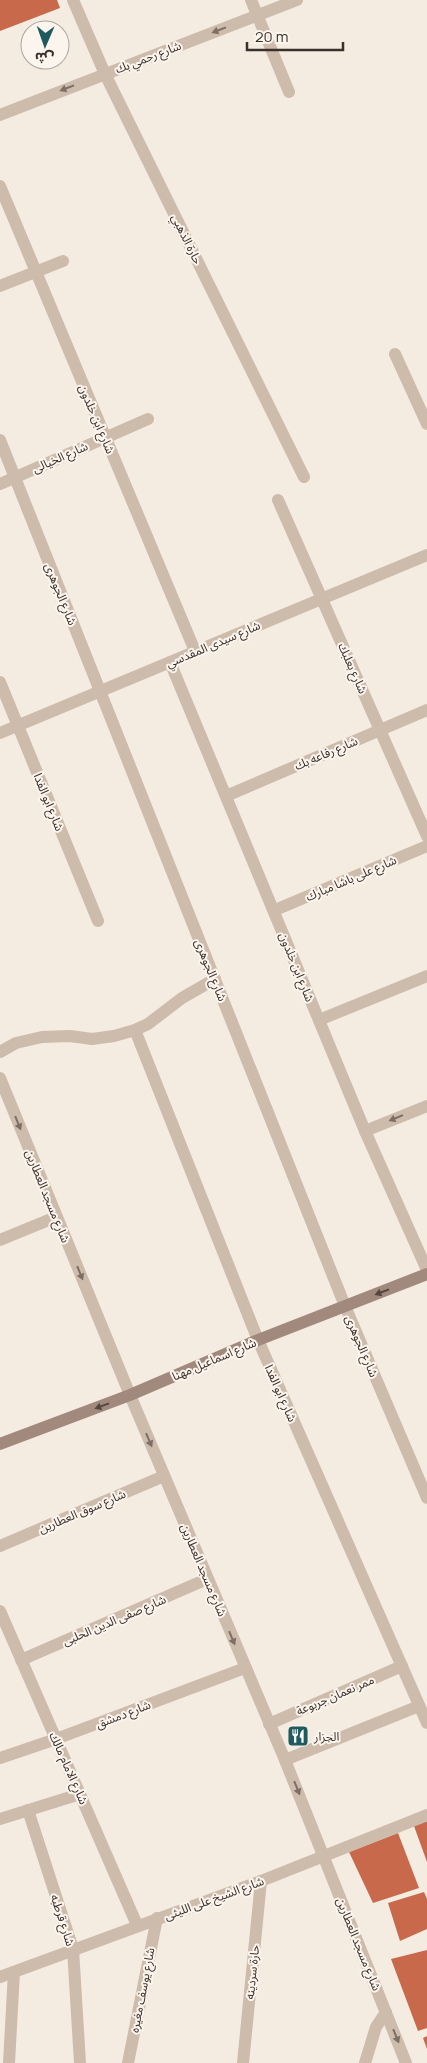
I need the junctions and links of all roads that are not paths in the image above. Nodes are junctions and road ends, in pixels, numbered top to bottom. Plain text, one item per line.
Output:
1 (73, 0) edge
2 (251, 0) edge
3 (297, 0) edge
4 (257, 15) junction
5 (105, 74) junction
6 (289, 92) dead end
7 (0, 115) edge
8 (0, 186) edge
9 (63, 261) dead end
10 (36, 272) junction
11 (0, 286) edge
12 (395, 354) dead end
13 (148, 419) dead end
14 (427, 424) edge
15 (105, 438) junction
16 (0, 440) edge
17 (15, 477) junction
18 (304, 477) dead end
19 (0, 484) edge
20 (278, 500) dead end
21 (427, 555) edge
22 (322, 598) junction
23 (195, 651) junction
24 (170, 662) junction
25 (0, 682) edge
26 (100, 691) junction
27 (427, 710) edge
28 (18, 726) junction
29 (380, 730) junction
30 (0, 734) edge
31 (226, 796) junction
32 (427, 836) edge
33 (427, 846) edge
34 (275, 910) junction
35 (98, 921) dead end
36 (427, 976) edge
37 (215, 979) junction
38 (319, 1020) junction
39 (135, 1030) junction
40 (0, 1052) edge
41 (0, 1078) edge
42 (427, 1106) edge
43 (365, 1131) junction
44 (56, 1217) junction
45 (0, 1240) edge
46 (427, 1272) edge
47 (345, 1306) junction
48 (258, 1340) junction
49 (130, 1395) junction
50 (0, 1444) edge
51 (164, 1476) junction
52 (427, 1498) edge
53 (0, 1546) edge
54 (208, 1579) junction
55 (0, 1611) edge
56 (21, 1660) junction
57 (402, 1666) junction
58 (245, 1668) junction
59 (419, 1706) junction
60 (427, 1723) edge
61 (269, 1724) junction
62 (56, 1739) junction
63 (0, 1758) edge
64 (286, 1760) junction
65 (80, 1794) junction
66 (28, 1810) junction
67 (427, 1815) edge
68 (0, 1819) edge
69 (324, 1857) junction
70 (262, 1881) junction
71 (157, 1918) junction
72 (137, 1925) junction
73 (73, 1949) junction
74 (14, 1972) junction
75 (0, 1977) edge
76 (386, 2012) junction
77 (9, 2063) edge
78 (80, 2063) edge
79 (128, 2063) edge
80 (243, 2063) edge
81 (365, 2063) edge
82 (406, 2063) edge

1 - 5 street, حارة الذهبي
2 - 4 street
3 - 4 street, شارع رحمي بك
4 -> 5 street, شارع رحمي بك
4 - 6 street
5 -> 7 street, شارع رحمي بك
5 - 18 street, حارة الذهبي
8 - 10 street, شارع ابن خلدون
9 - 10 street
10 - 11 street
10 - 15 street, شارع ابن خلدون
12 - 14 street
13 - 15 street, شارع الخيالى
15 - 17 street, شارع الخيالى
15 - 23 street, شارع ابن خلدون
16 - 17 street, شارع الجوهرى
17 - 19 street, شارع الخيالى
17 - 26 street, شارع الجوهرى
20 - 22 street, شارع بعلبك
21 - 22 street, شارع سيدى المقدسي
22 - 23 street, شارع سيدى المقدسي
22 - 29 street, شارع بعلبك
23 - 24 street, شارع سيدى المقدسي
24 - 26 street, شارع سيدى المقدسي
24 - 31 street, شارع ابن خلدون
25 - 28 street, شارع ابو الفدا
26 - 28 street, شارع سيدى المقدسي
26 - 37 street, شارع الجوهرى
27 - 29 street, شارع رفاعه بك
28 - 30 street, شارع سيدى المقدسي
28 - 35 street, شارع ابو الفدا
29 - 31 street, شارع رفاعه بك
29 - 32 street, شارع بعلبك
31 - 34 street, شارع ابن خلدون
33 - 34 street, شارع على باشا مبارك
34 - 38 street, شارع ابن خلدون
36 - 38 street
37 - 39 street
37 - 47 street, شارع الجوهرى
38 - 43 street, شارع ابن خلدون
39 - 40 street
39 - 48 street, شارع ابو الفدا
41 -> 44 street, شارع مسجد العطارين
42 -> 43 street
43 - 46 street, شارع ابن خلدون
44 - 45 street
44 -> 49 street, شارع مسجد العطارين
46 -> 47 main road, شارع اسماعيل مهنا
47 - 48 main road, شارع اسماعيل مهنا
47 - 52 street, شارع الجوهرى
48 - 49 main road, شارع اسماعيل مهنا
48 - 57 street, شارع ابو الفدا
49 -> 50 main road, شارع اسماعيل مهنا
49 -> 51 street, شارع مسجد العطارين
51 - 53 street, شارع سوق العطارين
51 - 54 street, شارع مسجد العطارين
54 - 56 street, شارع صفى الدين الحلبى
54 -> 58 street, شارع مسجد العطارين
55 - 56 street, شارع الامام مالك
56 - 62 street, شارع الامام مالك
57 - 59 street, شارع ابو الفدا
57 - 61 street, ممر نعمان جربوعة
58 - 61 street, شارع مسجد العطارين
58 - 62 street, شارع دمشق
59 - 60 street, شارع ابو الفدا
59 - 64 street
61 - 64 street, شارع مسجد العطارين
62 - 63 street, شارع دمشق
62 - 65 street, شارع الامام مالك
64 -> 69 street, شارع مسجد العطارين
65 - 66 street
65 - 72 street, شارع الامام مالك
66 - 68 street
66 - 73 street, شارع قرطبه
67 - 69 street, شارع الشيخ على الليثى
69 - 70 street, شارع الشيخ على الليثى
69 - 76 street, شارع مسجد العطارين
70 - 71 street, شارع الشيخ على الليثى
70 - 80 street, حارة سردينه
71 - 72 street, شارع الشيخ على الليثى
71 - 79 street, شارع يوسف مغيره
72 - 73 street, شارع الشيخ على الليثى
73 - 74 street, شارع الشيخ على الليثى
73 - 78 street, شارع قرطبه
74 - 75 street, شارع الشيخ على الليثى
74 - 77 street
76 - 81 street
76 -> 82 street, شارع مسجد العطارين

